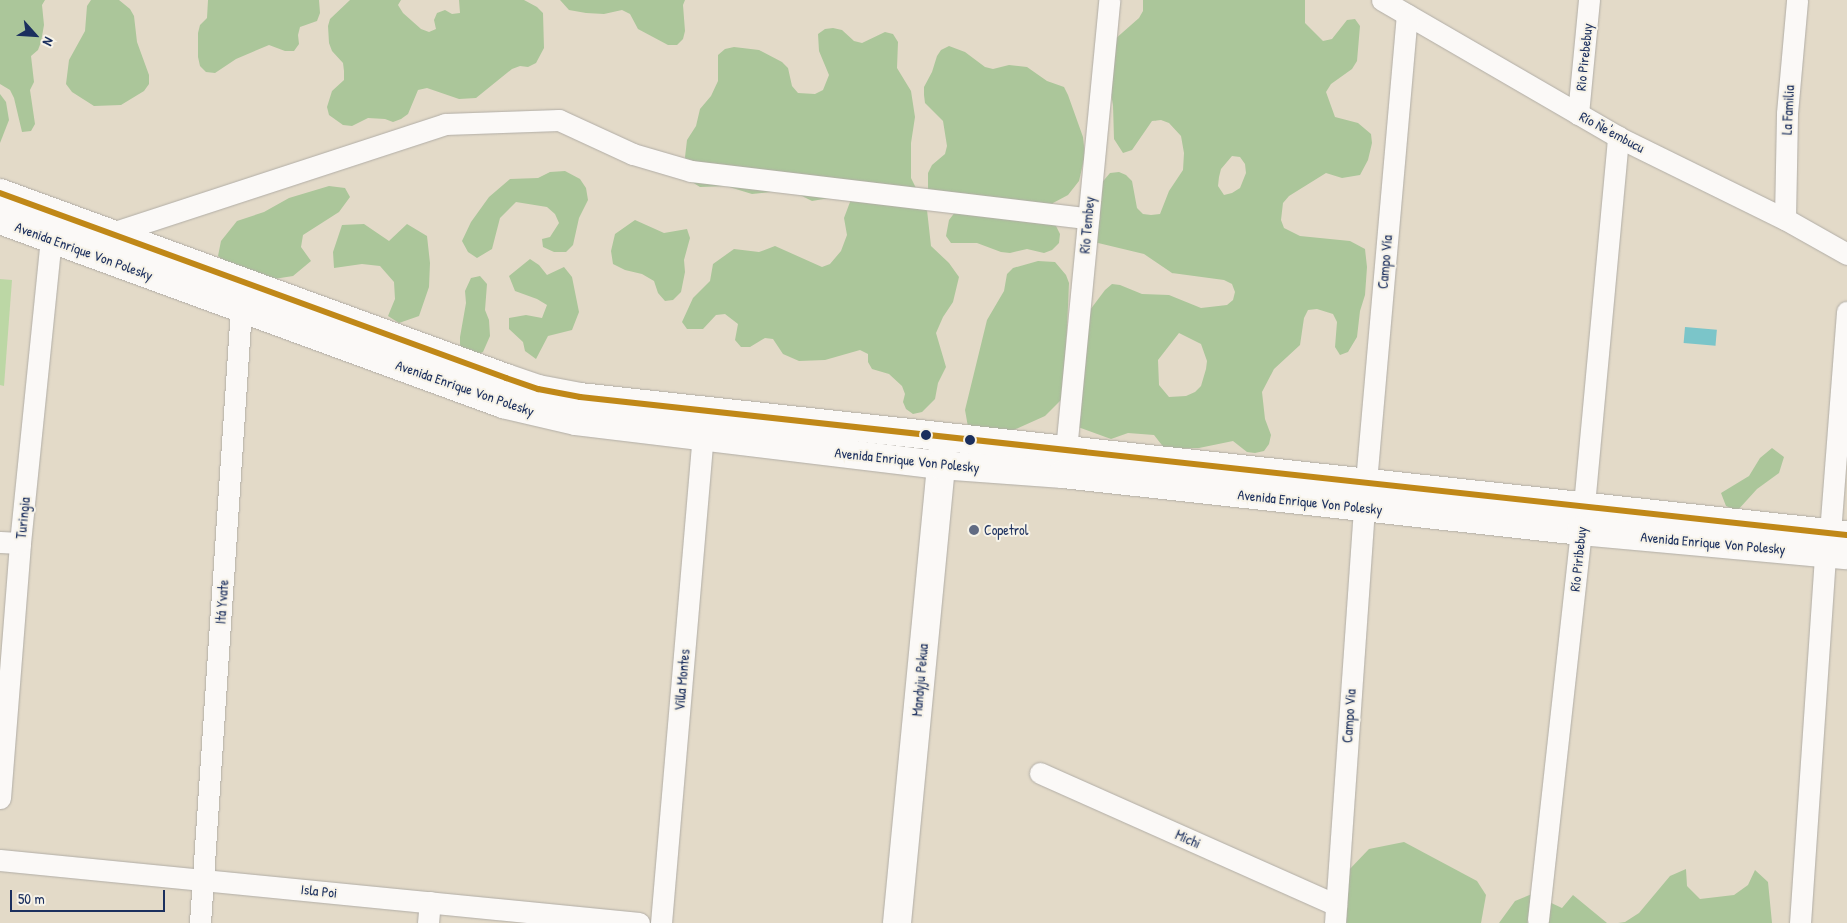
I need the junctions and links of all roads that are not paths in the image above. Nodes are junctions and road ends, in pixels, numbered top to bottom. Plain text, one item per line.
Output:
1 (1109, 0) edge
2 (1382, 0) edge
3 (1590, 0) edge
4 (1797, 0) edge
5 (1407, 14) junction
6 (1578, 114) junction
7 (1618, 137) junction
8 (0, 192) edge
9 (1088, 218) junction
10 (1785, 219) junction
11 (0, 220) edge
12 (112, 233) junction
13 (52, 239) junction
14 (1847, 254) edge
15 (243, 282) junction
16 (241, 309) junction
17 (1847, 312) edge
18 (944, 437) junction
19 (703, 438) junction
20 (1066, 450) junction
21 (940, 465) junction
22 (1366, 482) junction
23 (1584, 505) junction
24 (1364, 509) junction
25 (1581, 532) junction
26 (10, 542) edge
27 (1837, 544) edge
28 (1040, 773) dead end
29 (0, 798) edge
30 (0, 860) edge
31 (203, 880) junction
32 (429, 913) edge
33 (1335, 914) edge
34 (1538, 920) dead end
35 (200, 923) edge
36 (639, 923) edge
37 (661, 923) edge
38 (896, 923) edge
39 (1800, 923) edge

1 - 9 street, Río Tembey
2 - 5 street, Río Ñe'embucu
3 - 6 street, Rio Pirebebuy
4 - 10 street, La Familia
5 - 6 street, Río Ñe'embucu
5 - 22 street, Campo Vía
6 - 7 street, Río Ñe'embucu
7 - 10 street, Río Ñe'embucu
7 - 23 street, Río Piribebuy
8 - 12 main road, Avenida Enrique Von Polesky
9 - 12 street
9 - 20 street, Río Tembey
10 - 14 street, Río Ñe'embucu
11 - 13 main road, Avenida Enrique Von Polesky
12 - 15 main road, Avenida Enrique Von Polesky
13 - 16 main road, Avenida Enrique Von Polesky
13 - 26 street, Turingia
15 - 16 street, Itá Yvate
15 - 18 main road, Avenida Enrique Von Polesky
16 - 19 main road, Avenida Enrique Von Polesky
16 - 31 street, Itá Yvate
17 - 27 street
18 - 20 main road, Avenida Enrique Von Polesky
18 - 21 main road, Mandyju Pekua
19 - 21 main road, Avenida Enrique Von Polesky
19 - 37 street, Villa Montes
20 - 22 main road, Avenida Enrique Von Polesky
21 - 24 main road, Avenida Enrique Von Polesky
21 - 38 main road, Mandyju Pekua
22 - 23 main road, Avenida Enrique Von Polesky
22 - 24 street, Campo Vía
23 - 25 street, Río Piribebuy
23 - 27 main road, Avenida Enrique Von Polesky
24 - 25 main road, Avenida Enrique Von Polesky
24 - 33 street, Campo Via
25 - 27 main road, Avenida Enrique Von Polesky
25 - 34 street, Río Piribebuy
26 - 29 street, Turingia
27 - 39 street
28 - 33 street, Michi
30 - 31 street, Isla Poi
31 - 32 street, Isla Poi
31 - 35 street, Itá Yvate
32 - 36 street, Isla Poi

